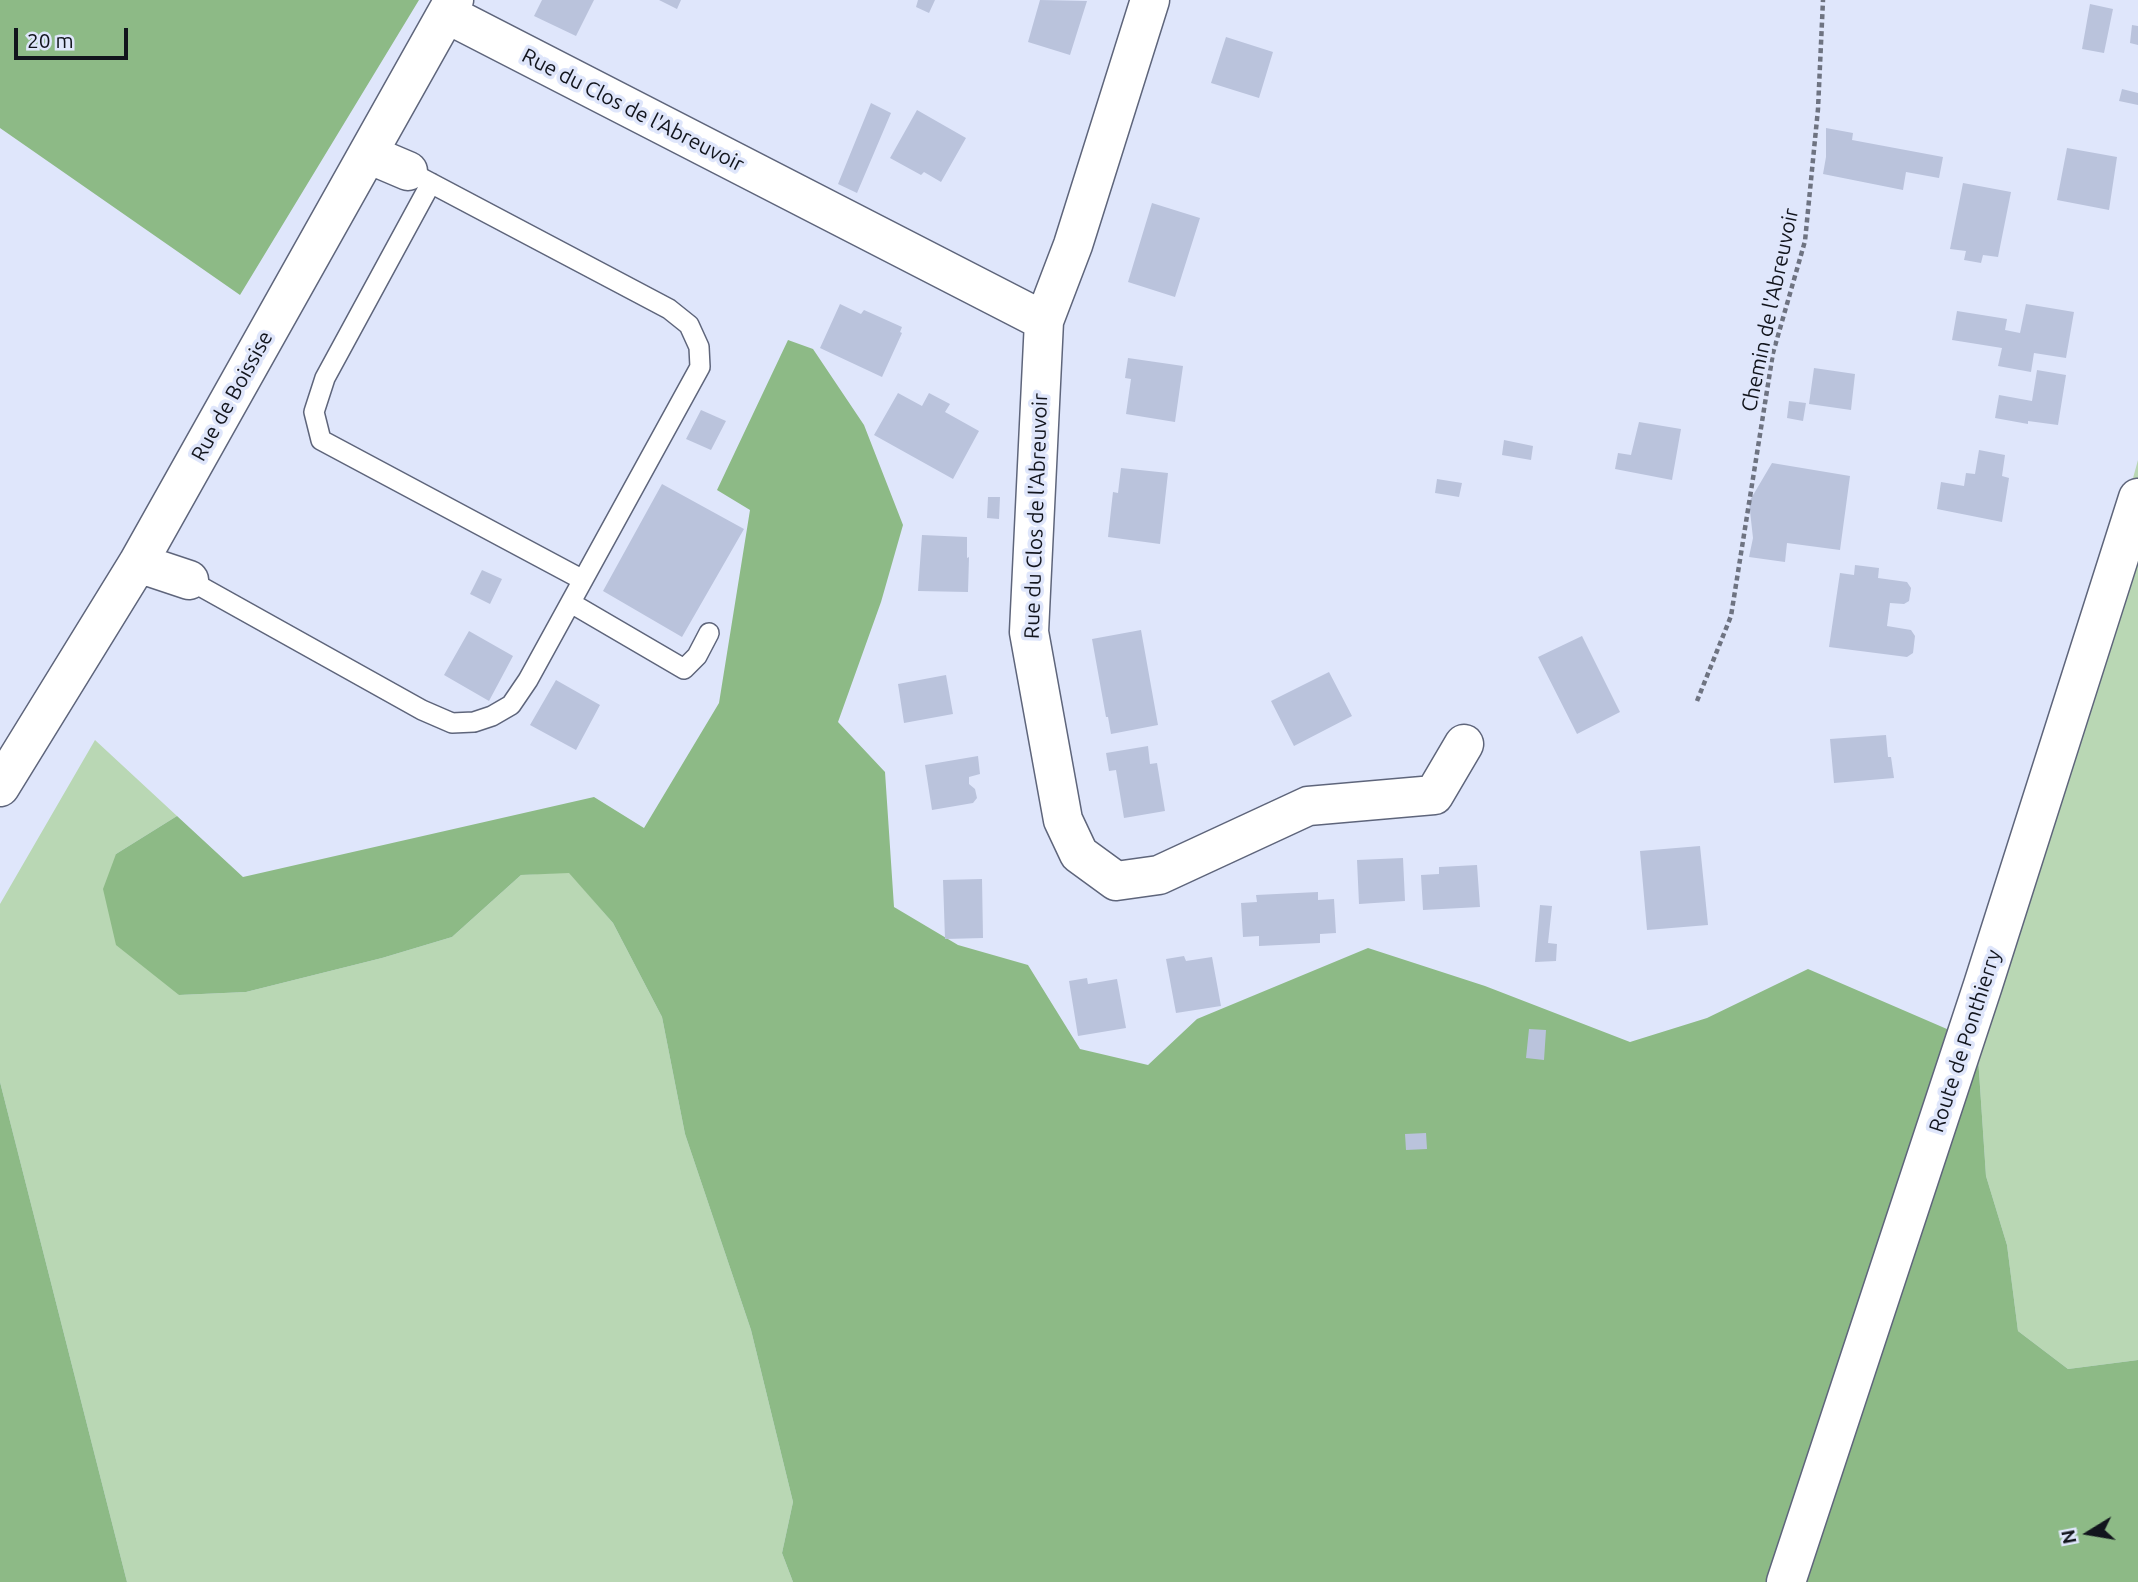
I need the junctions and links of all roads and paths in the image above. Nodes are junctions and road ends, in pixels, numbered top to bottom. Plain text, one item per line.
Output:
1 (1150, 0) edge
2 (1823, 0) edge
3 (451, 7) edge
4 (368, 154) junction
5 (419, 177) junction
6 (1044, 321) junction
7 (2138, 498) edge
8 (138, 563) junction
9 (189, 580) joint
10 (583, 580) junction
11 (571, 603) junction
12 (709, 633) dead end
13 (1697, 701) dead end
14 (1464, 744) dead end
15 (0, 787) edge
16 (1786, 1582) edge

1 - 6 street, Rue du Clos de l'Abreuvoir
2 - 13 path, Chemin de l'Abreuvoir
3 - 4 street, Rue de Boissise
3 - 6 street, Rue du Clos de l'Abreuvoir
4 - 5 street
4 - 8 street, Rue de Boissise
5 - 10 lane
5 - 10 lane
6 - 14 street, Rue du Clos de l'Abreuvoir
7 - 16 street, Route de Ponthierry
8 - 9 street
8 - 15 street, Rue de Boissise
9 - 11 lane
10 - 11 lane
11 - 12 lane

